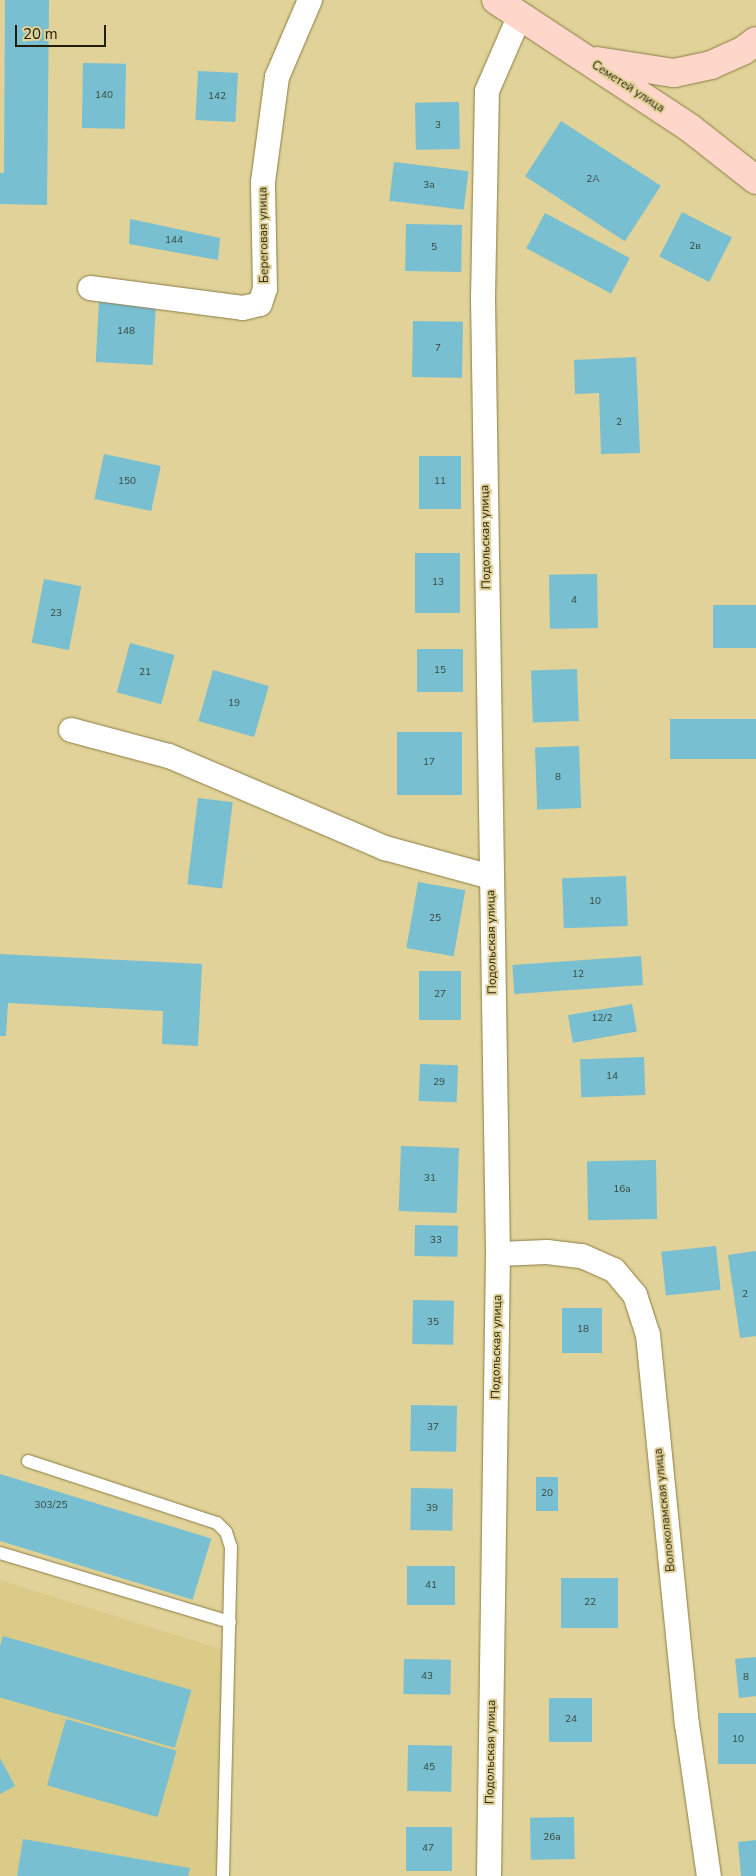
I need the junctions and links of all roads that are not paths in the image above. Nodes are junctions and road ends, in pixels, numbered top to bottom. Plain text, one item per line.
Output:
1 (310, 0) edge
2 (496, 0) edge
3 (520, 15) junction
4 (756, 41) edge
5 (581, 57) junction
6 (756, 180) edge
7 (90, 288) dead end
8 (71, 730) dead end
9 (491, 878) junction
10 (498, 1254) junction
11 (28, 1461) dead end
12 (0, 1553) edge
13 (230, 1622) junction
14 (223, 1876) edge
15 (489, 1876) edge
16 (709, 1876) edge

1 - 7 street, Береговая улица
2 - 3 main road, Семетей улица
3 - 5 main road, Семетей улица
3 - 9 street, Подольская улица
4 - 5 main road
5 - 6 main road, Семетей улица
8 - 9 street
9 - 10 street, Подольская улица
10 - 15 street, Подольская улица
10 - 16 street, Волоколамская улица
11 - 13 lane
12 - 13 lane
13 - 14 lane

